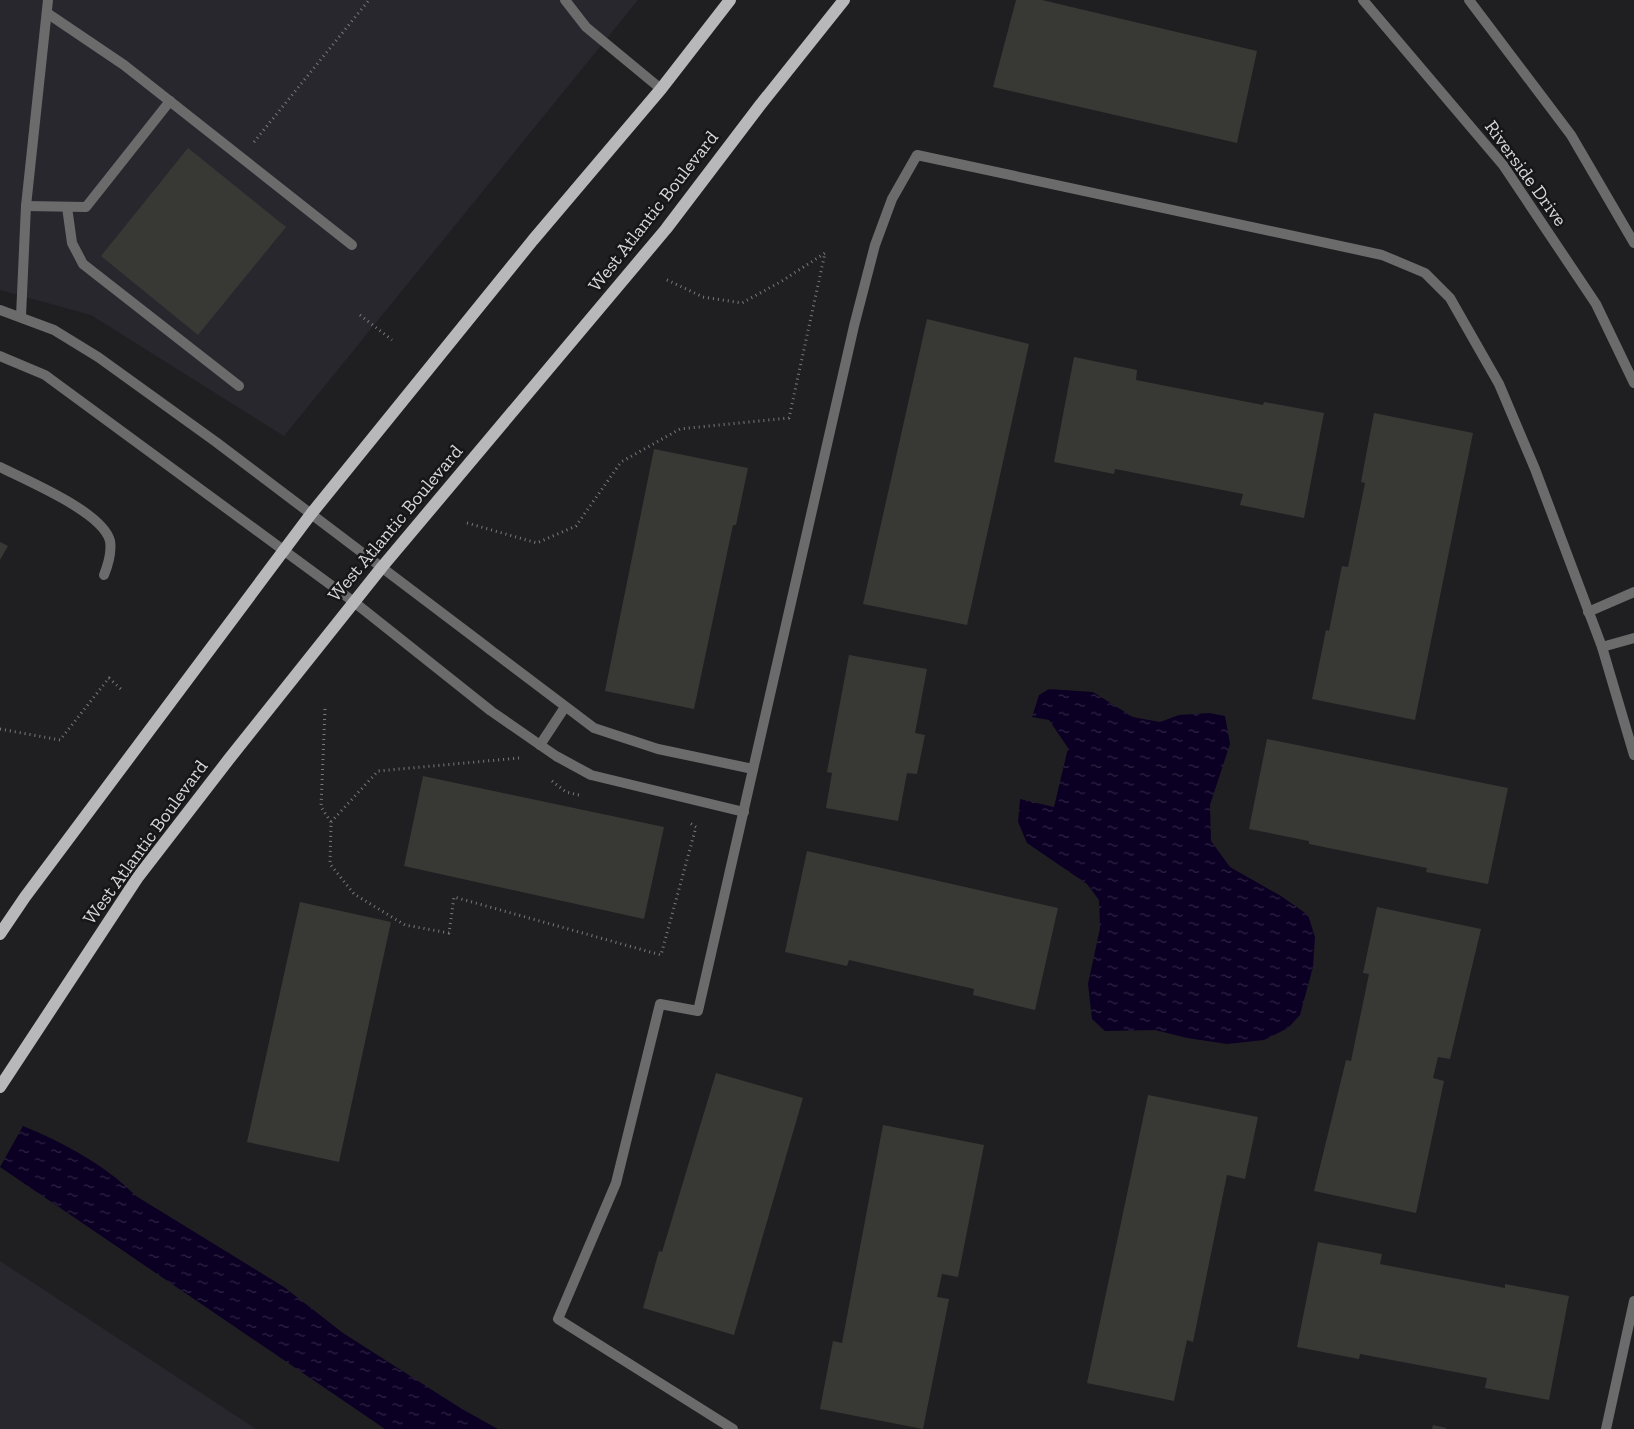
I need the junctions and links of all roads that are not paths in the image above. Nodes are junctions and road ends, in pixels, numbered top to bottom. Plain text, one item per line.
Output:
1 (48, 0) edge
2 (565, 0) edge
3 (730, 0) edge
4 (844, 0) edge
5 (1364, 0) edge
6 (1469, 0) edge
7 (47, 13) junction
8 (661, 89) junction
9 (170, 102) junction
10 (26, 206) junction
11 (67, 207) junction
12 (1634, 242) edge
13 (352, 245) dead end
14 (0, 310) edge
15 (21, 316) junction
16 (0, 356) edge
17 (1634, 383) edge
18 (239, 386) dead end
19 (0, 467) edge
20 (311, 514) junction
21 (283, 550) junction
22 (382, 567) junction
23 (104, 575) dead end
24 (1634, 592) edge
25 (354, 602) junction
26 (1588, 612) junction
27 (1634, 638) edge
28 (1602, 647) junction
29 (565, 707) junction
30 (540, 745) junction
31 (1634, 755) edge
32 (753, 769) junction
33 (744, 812) junction
34 (0, 934) edge
35 (2, 1084) edge
36 (1634, 1301) edge
37 (732, 1429) edge
38 (1606, 1429) edge

1 - 7 street
2 - 8 street
3 - 8 main road
4 - 22 main road, West Atlantic Boulevard
5 - 17 street, Riverside Drive
6 - 12 street
7 - 9 street
7 - 10 street
8 - 20 main road
9 - 11 street
9 - 13 street
10 - 11 street
10 - 15 street
11 - 18 street
14 - 15 street
15 - 20 street
16 - 21 street
19 - 23 street
20 - 21 main road
20 - 22 street
21 - 25 street
21 - 34 main road
22 - 25 main road, West Atlantic Boulevard
22 - 29 street
24 - 26 street
25 - 30 street
25 - 35 main road, West Atlantic Boulevard
26 - 28 street
26 - 32 street
27 - 28 street
28 - 31 street
29 - 30 street
29 - 32 street
30 - 33 street
32 - 33 street
33 - 37 street
36 - 38 street

